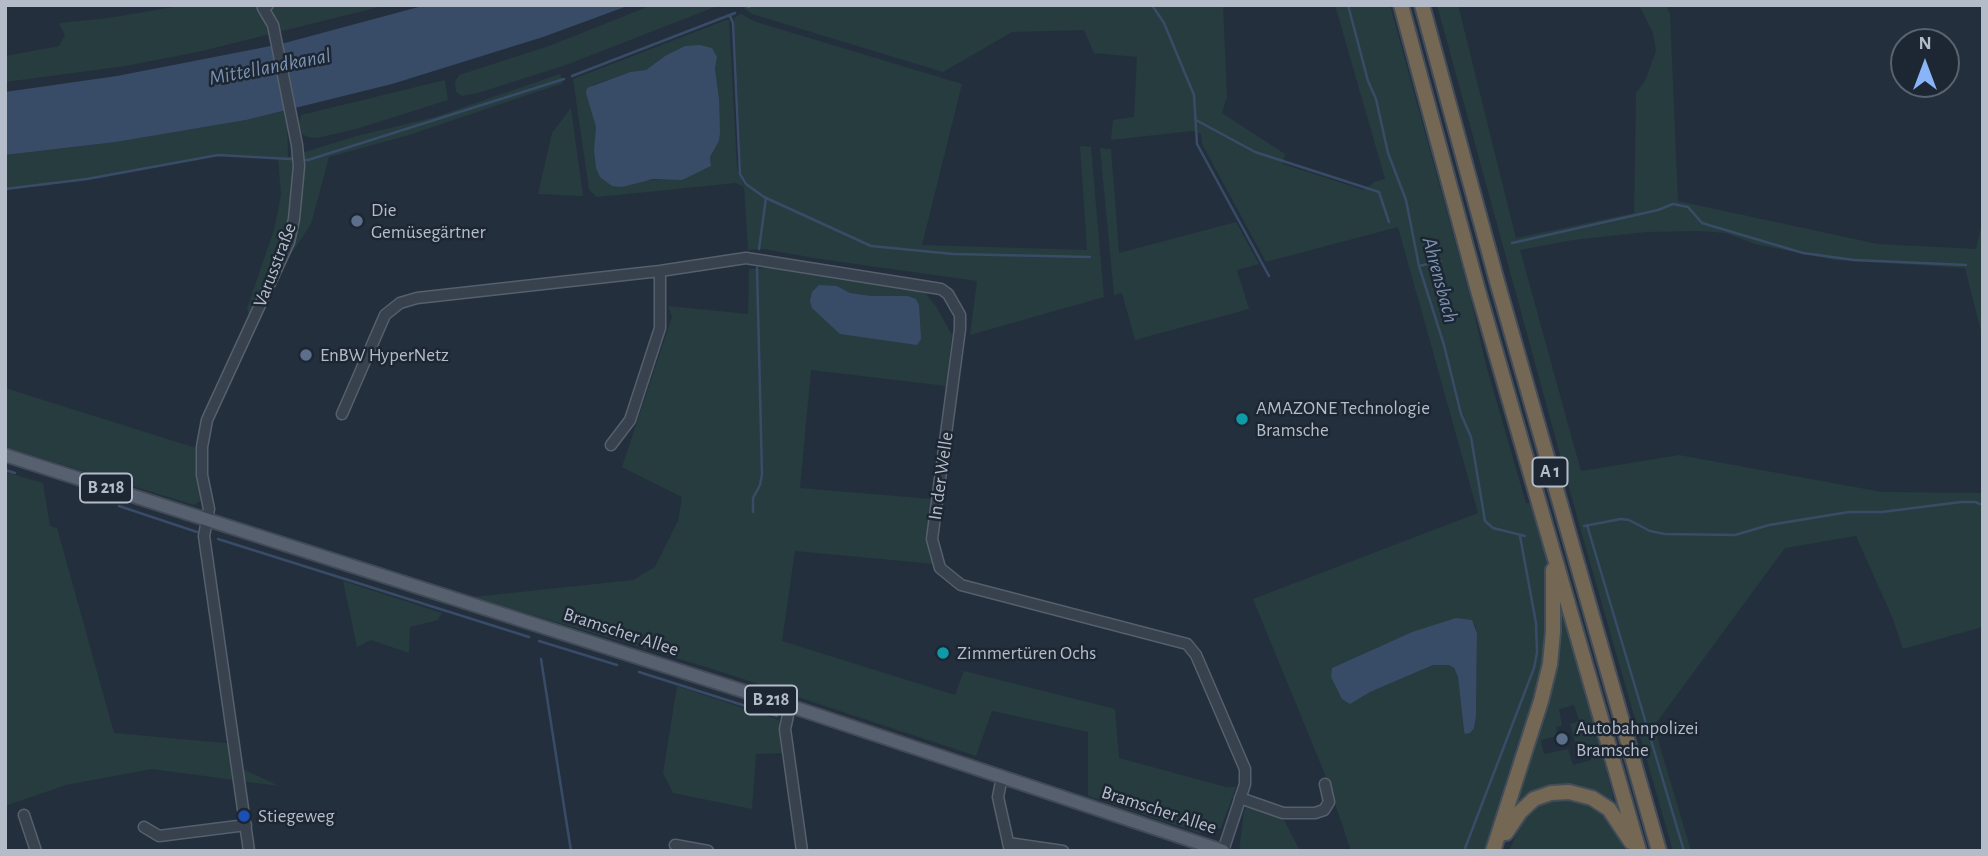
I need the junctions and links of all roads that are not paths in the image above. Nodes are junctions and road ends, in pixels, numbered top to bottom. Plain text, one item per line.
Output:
1 (268, 5) edge
2 (1401, 5) edge
3 (1422, 5) edge
4 (660, 271) junction
5 (342, 414) dead end
6 (611, 445) dead end
7 (5, 455) edge
8 (207, 520) junction
9 (1552, 552) junction
10 (790, 706) junction
11 (1002, 777) junction
12 (1325, 784) dead end
13 (1240, 797) junction
14 (24, 815) dead end
15 (246, 825) junction
16 (144, 827) dead end
17 (675, 845) dead end
18 (1009, 847) edge
19 (36, 851) edge
20 (249, 851) edge
21 (708, 851) edge
22 (802, 851) edge
23 (1063, 851) edge
24 (1223, 851) edge
25 (1493, 851) edge
26 (1499, 851) edge
27 (1638, 851) edge
28 (1659, 851) edge

1 - 8 street, Varusstraße
2 - 9 highway, A 1
3 - 28 highway, A 1
4 - 5 street, In der Welle
4 - 6 street
4 - 13 street, In der Welle
7 - 8 main road, Bramscher Allee / B 218
8 - 10 main road, Bramscher Allee / B 218
8 - 15 street
9 - 25 highway
9 - 27 highway, A 1
10 - 11 main road, Bramscher Allee / B 218
10 - 22 street
11 - 18 street
11 - 24 main road, Bramscher Allee / B 218
12 - 13 street
13 - 24 street, In der Welle
14 - 19 street
15 - 16 street
15 - 20 street
17 - 21 street
18 - 23 street
26 - 27 highway

